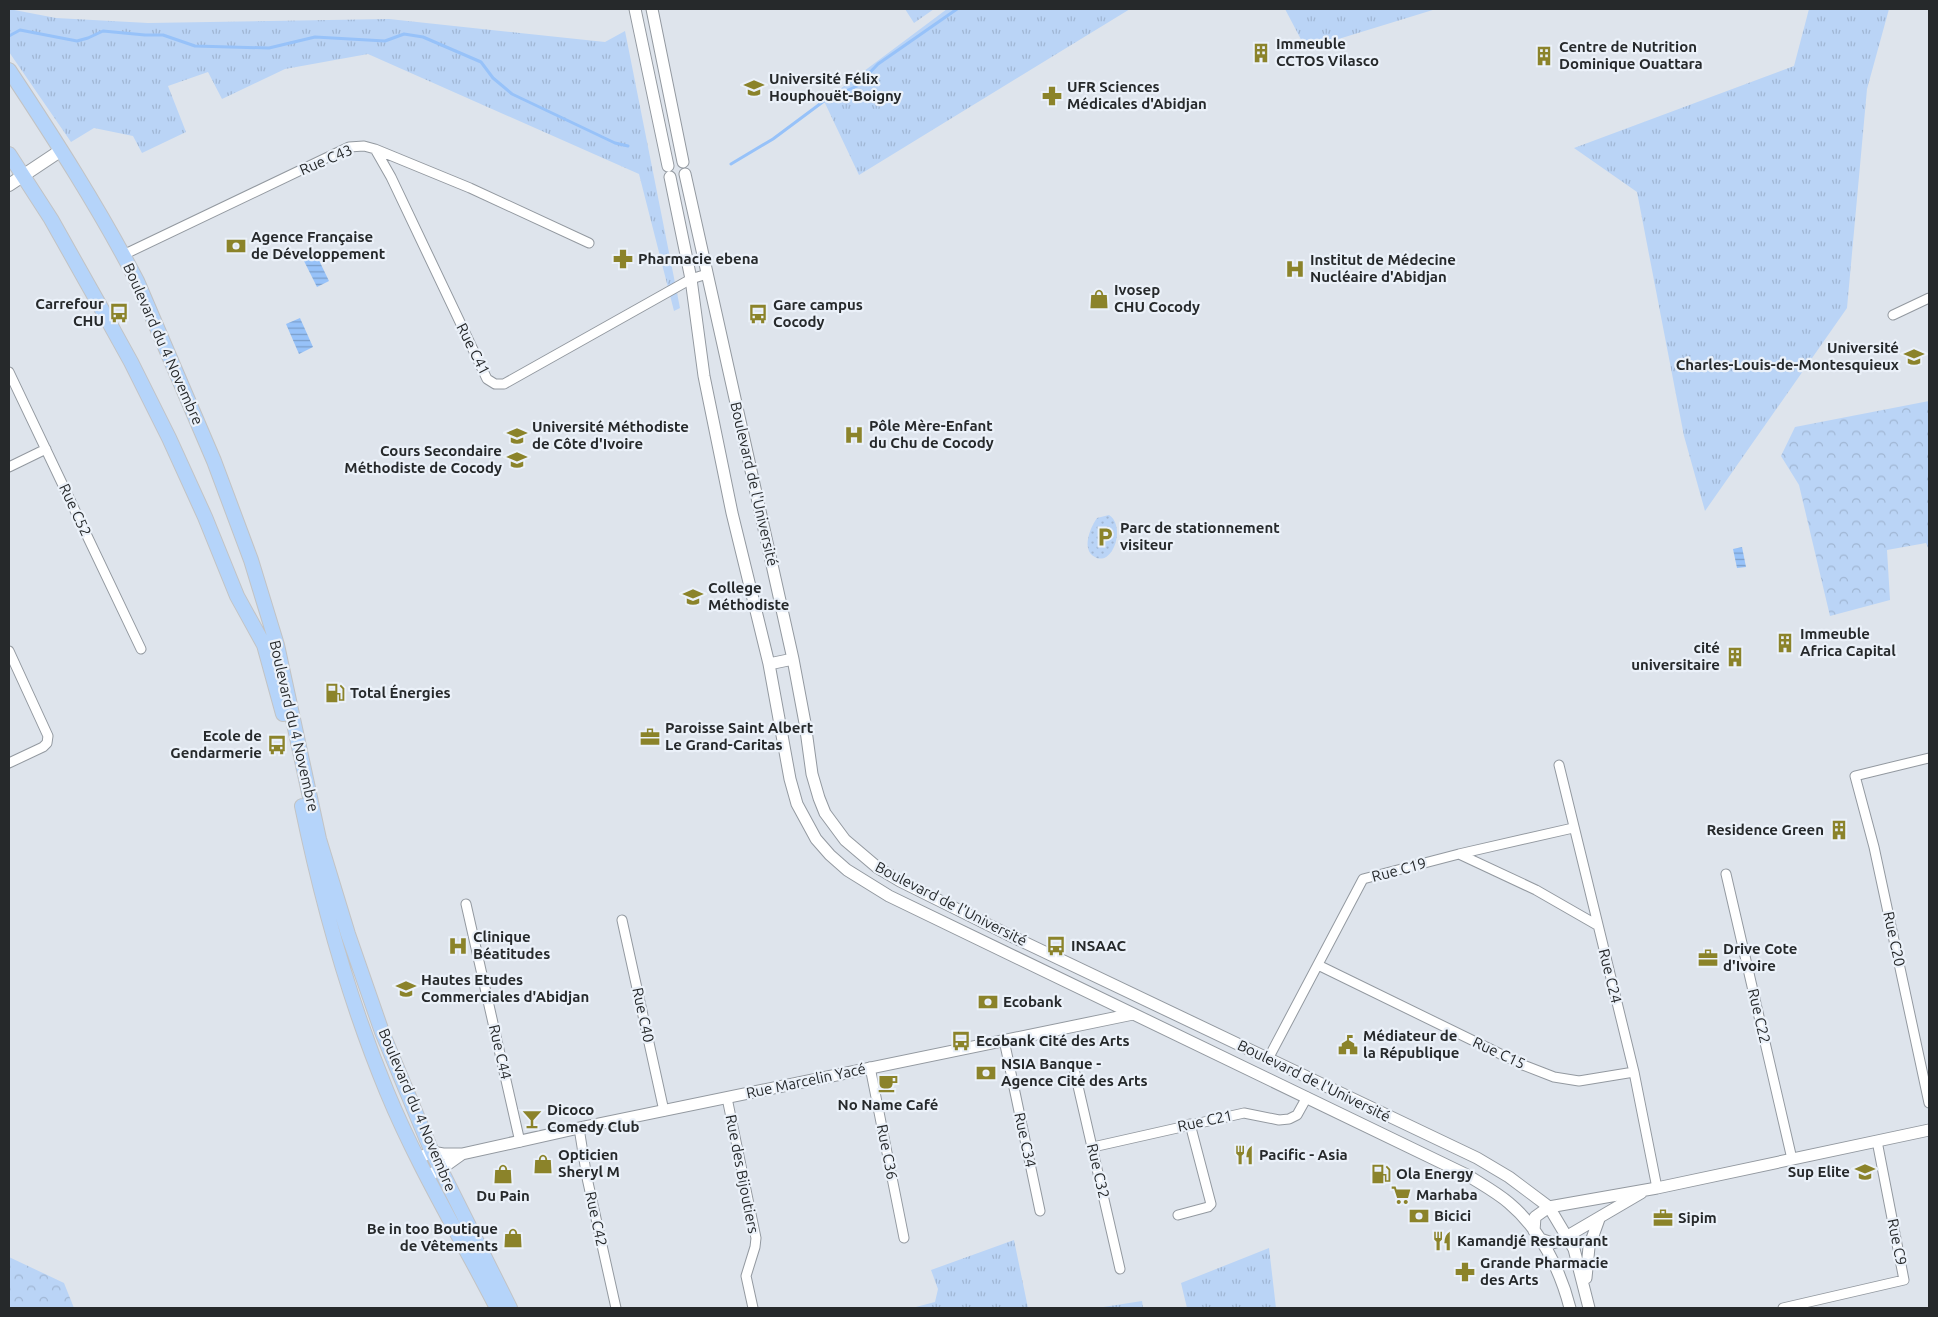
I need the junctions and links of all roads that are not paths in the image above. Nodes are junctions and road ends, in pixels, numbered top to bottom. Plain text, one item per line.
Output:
1 (635, 9) edge
2 (652, 9) edge
3 (9, 70) edge
4 (673, 114) junction
5 (658, 118) junction
6 (375, 149) junction
7 (60, 151) junction
8 (9, 154) edge
9 (685, 173) junction
10 (23, 175) junction
11 (670, 177) junction
12 (9, 185) edge
13 (588, 242) dead end
14 (123, 255) junction
15 (707, 274) junction
16 (690, 278) junction
17 (1929, 298) edge
18 (1892, 315) dead end
19 (9, 372) edge
20 (46, 449) junction
21 (9, 467) edge
22 (141, 649) dead end
23 (9, 651) edge
24 (793, 659) junction
25 (769, 664) junction
26 (1929, 758) edge
27 (9, 763) edge
28 (1558, 766) dead end
29 (1573, 828) junction
30 (1459, 854) junction
31 (1726, 874) dead end
32 (466, 904) dead end
33 (622, 920) dead end
34 (1597, 925) junction
35 (1318, 965) junction
36 (1140, 998) junction
37 (1132, 1014) junction
38 (1004, 1040) junction
39 (1268, 1059) junction
40 (870, 1068) junction
41 (1634, 1072) junction
42 (1075, 1073) dead end
43 (1307, 1097) junction
44 (727, 1098) junction
45 (1929, 1103) edge
46 (664, 1111) junction
47 (1190, 1124) junction
48 (580, 1128) junction
49 (1929, 1130) edge
50 (1877, 1141) junction
51 (520, 1142) junction
52 (1093, 1147) junction
53 (432, 1152) junction
54 (462, 1154) junction
55 (418, 1158) junction
56 (1792, 1159) junction
57 (441, 1170) junction
58 (427, 1176) junction
59 (1652, 1189) junction
60 (1548, 1206) junction
61 (1040, 1210) dead end
62 (1178, 1214) dead end
63 (1599, 1219) junction
64 (1537, 1235) junction
65 (1568, 1236) junction
66 (904, 1238) dead end
67 (1120, 1269) dead end
68 (1585, 1287) junction
69 (497, 1308) edge
70 (510, 1308) edge
71 (616, 1308) edge
72 (752, 1308) edge
73 (1570, 1308) edge
74 (1589, 1308) edge
75 (1783, 1308) edge

1 - 5 street, Boulevard de l'Université
2 - 4 street, Boulevard de l'Université
3 - 7 main road, Boulevard du 4 Novembre
4 - 5 street
4 - 9 street, Boulevard de l'Université
5 - 11 street, Boulevard de l'Université
6 - 13 street, Rue C43
6 - 14 street, Rue C43
6 - 16 street, Rue C41
7 - 10 main road
7 - 14 main road, Boulevard du 4 Novembre
8 - 10 main road, Boulevard du 4 Novembre
9 - 11 street
9 - 15 street, Boulevard de l'Université
10 - 12 main road
10 - 55 main road, Boulevard du 4 Novembre
11 - 16 street, Boulevard de l'Université
14 - 53 main road, Boulevard du 4 Novembre
15 - 16 street, Rue C41
15 - 24 street, Boulevard de l'Université
16 - 25 street, Boulevard de l'Université
17 - 18 street
19 - 20 street, Rue C52
20 - 21 street
20 - 22 street, Rue C52
23 - 27 street
24 - 25 street
24 - 36 street, Boulevard de l'Université
25 - 37 street, Boulevard de l'Université
26 - 45 street, Rue C20
28 - 29 street, Rue C24
29 - 30 street, Rue C19
29 - 34 street, Rue C24
30 - 34 street
30 - 35 street, Rue C19
31 - 56 street, Rue C22
32 - 51 street, Rue C44
33 - 46 street, Rue C40
34 - 41 street, Rue C24
35 - 39 street, Rue C19
35 - 41 street, Rue C15
36 - 37 street
36 - 39 street, Boulevard de l'Université
37 - 38 street, Rue Marcelin Yacé
37 - 43 street, Boulevard de l'Université
38 - 40 street, Rue Marcelin Yacé
38 - 61 street, Rue C34
39 - 60 street, Boulevard de l'Université
40 - 44 street, Rue Marcelin Yacé
40 - 66 street, Rue C36
41 - 59 street, Rue C24
42 - 52 street, Rue C32
43 - 47 street, Rue C21
43 - 64 street, Boulevard de l'Université
44 - 46 street, Rue Marcelin Yacé
44 - 72 street, Rue des Bijoutiers
46 - 48 street, Rue Marcelin Yacé
47 - 52 street, Rue C21
47 - 62 street
48 - 51 street, Rue Marcelin Yacé
48 - 71 street, Rue C42
49 - 50 street
50 - 56 street
50 - 75 street, Rue C9
51 - 54 street, Rue Marcelin Yacé
52 - 67 street, Rue C32
53 - 54 street, Rue Marcelin Yacé
53 - 55 street, Rue Marcelin Yacé
53 - 57 main road, Boulevard du 4 Novembre
54 - 57 street, Rue Marcelin Yacé
55 - 58 main road, Boulevard du 4 Novembre
56 - 59 street
57 - 58 street, Rue Marcelin Yacé
57 - 70 main road, Boulevard du 4 Novembre
58 - 69 main road, Boulevard du 4 Novembre
59 - 60 street
59 - 63 street
60 - 64 street
60 - 65 street, Boulevard de l'Université
63 - 65 street
63 - 68 street
64 - 65 street
64 - 73 street, Boulevard de l'Université
65 - 68 street, Boulevard de l'Université
68 - 74 street, Boulevard de l'Université

